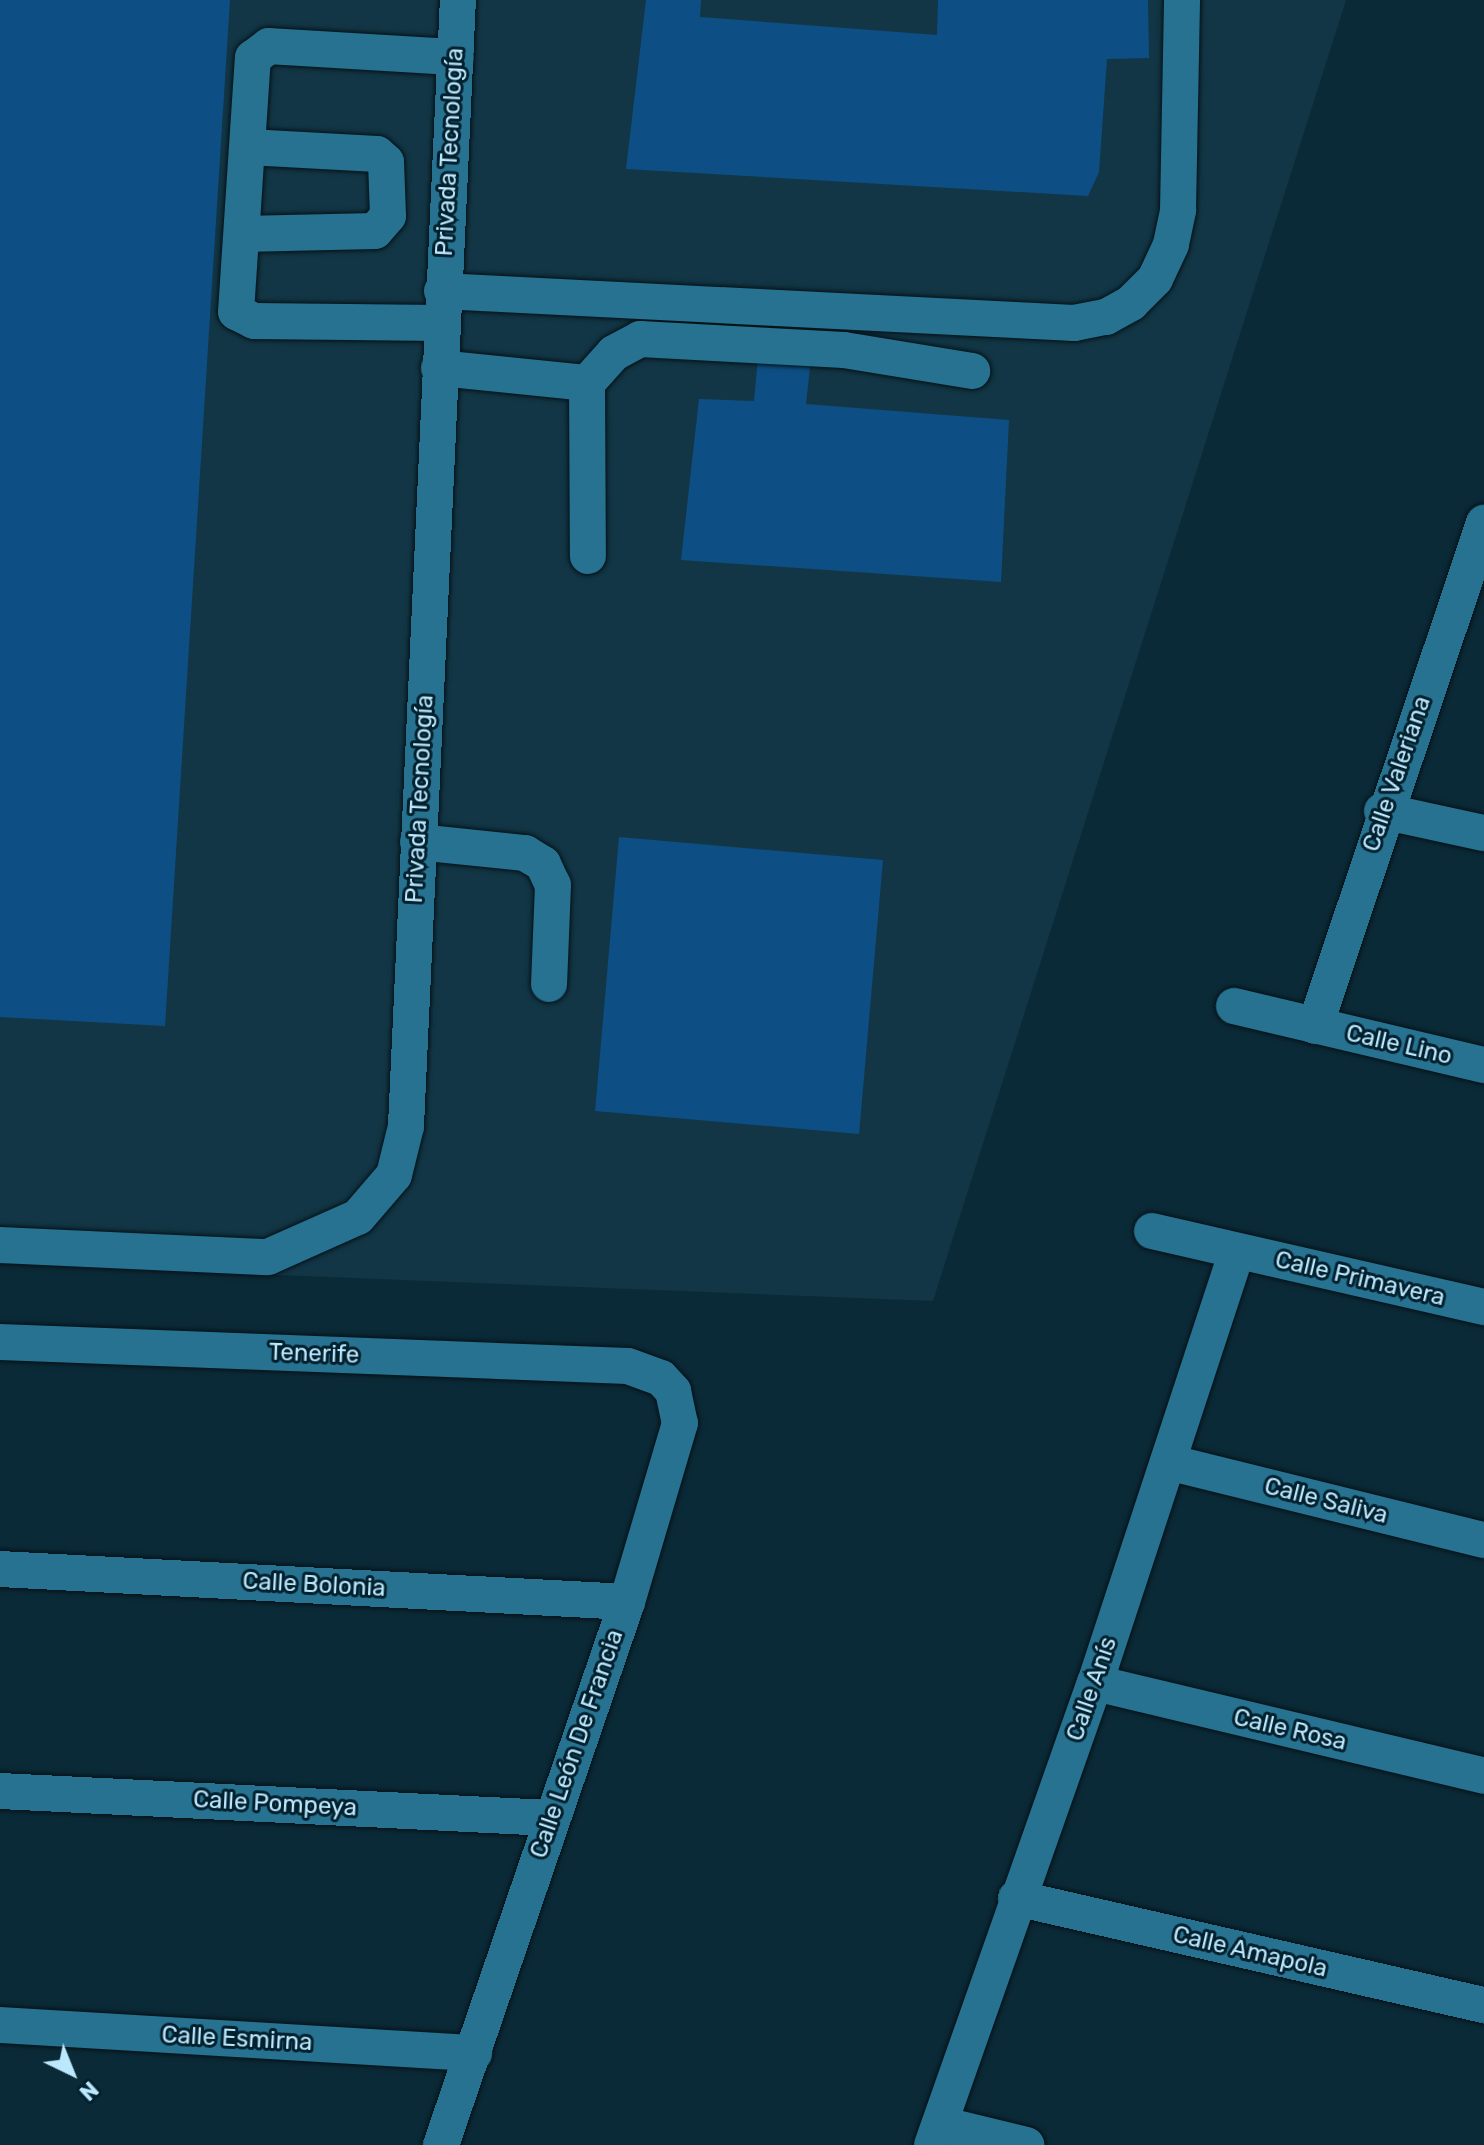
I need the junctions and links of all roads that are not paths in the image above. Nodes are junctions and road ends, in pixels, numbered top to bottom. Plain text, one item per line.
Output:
1 (458, 0) edge
2 (1182, 0) edge
3 (456, 57) junction
4 (248, 147) junction
5 (242, 234) junction
6 (442, 307) junction
7 (439, 368) junction
8 (972, 371) dead end
9 (587, 383) junction
10 (1484, 523) edge
11 (588, 556) dead end
12 (1474, 588) edge
13 (1382, 811) junction
14 (1484, 833) edge
15 (418, 842) junction
16 (549, 984) dead end
17 (1234, 1006) dead end
18 (1315, 1026) junction
19 (1484, 1065) edge
20 (1152, 1231) dead end
21 (0, 1245) edge
22 (1237, 1252) junction
23 (1484, 1307) edge
24 (0, 1342) edge
25 (628, 1366) joint
26 (1168, 1462) junction
27 (1484, 1540) edge
28 (0, 1569) edge
29 (627, 1602) junction
30 (1095, 1683) junction
31 (1484, 1776) edge
32 (0, 1791) edge
33 (551, 1818) junction
34 (1016, 1898) junction
35 (1484, 2005) edge
36 (0, 2025) edge
37 (474, 2053) junction
38 (936, 2135) edge
39 (441, 2145) edge
40 (1026, 2145) edge

1 - 3 street, Privada Tecnología
2 - 6 street
3 - 4 street
3 - 6 street, Privada Tecnología
4 - 5 street
4 - 5 street
5 - 6 street
6 - 7 street, Privada Tecnología
7 - 9 street
7 - 15 street, Privada Tecnología
8 - 9 street
9 - 11 street
10 - 12 street, Calle Valeriana
12 - 13 street, Calle Valeriana
13 - 14 street
13 - 18 street, Calle Valeriana
15 - 16 street
15 - 21 street, Privada Tecnología
17 - 18 street, Calle Lino
18 - 19 street, Calle Lino
20 - 22 street, Calle Primavera
22 - 23 street, Calle Primavera
22 - 26 street, Calle Anís
24 - 25 street, Tenerife
25 - 29 street, Calle León De Francia
26 - 27 street, Calle Saliva
26 - 30 street, Calle Anís
28 - 29 street, Calle Bolonia
29 - 33 street, Calle León De Francia
30 - 31 street, Calle Rosa
30 - 34 street, Calle Anís
32 - 33 street, Calle Pompeya
33 - 37 street, Calle León De Francia
34 - 35 street, Calle Amapola
34 - 38 street, Calle Anís
36 - 37 street, Calle Esmirna
37 - 39 street, Calle León De Francia
38 - 40 street

